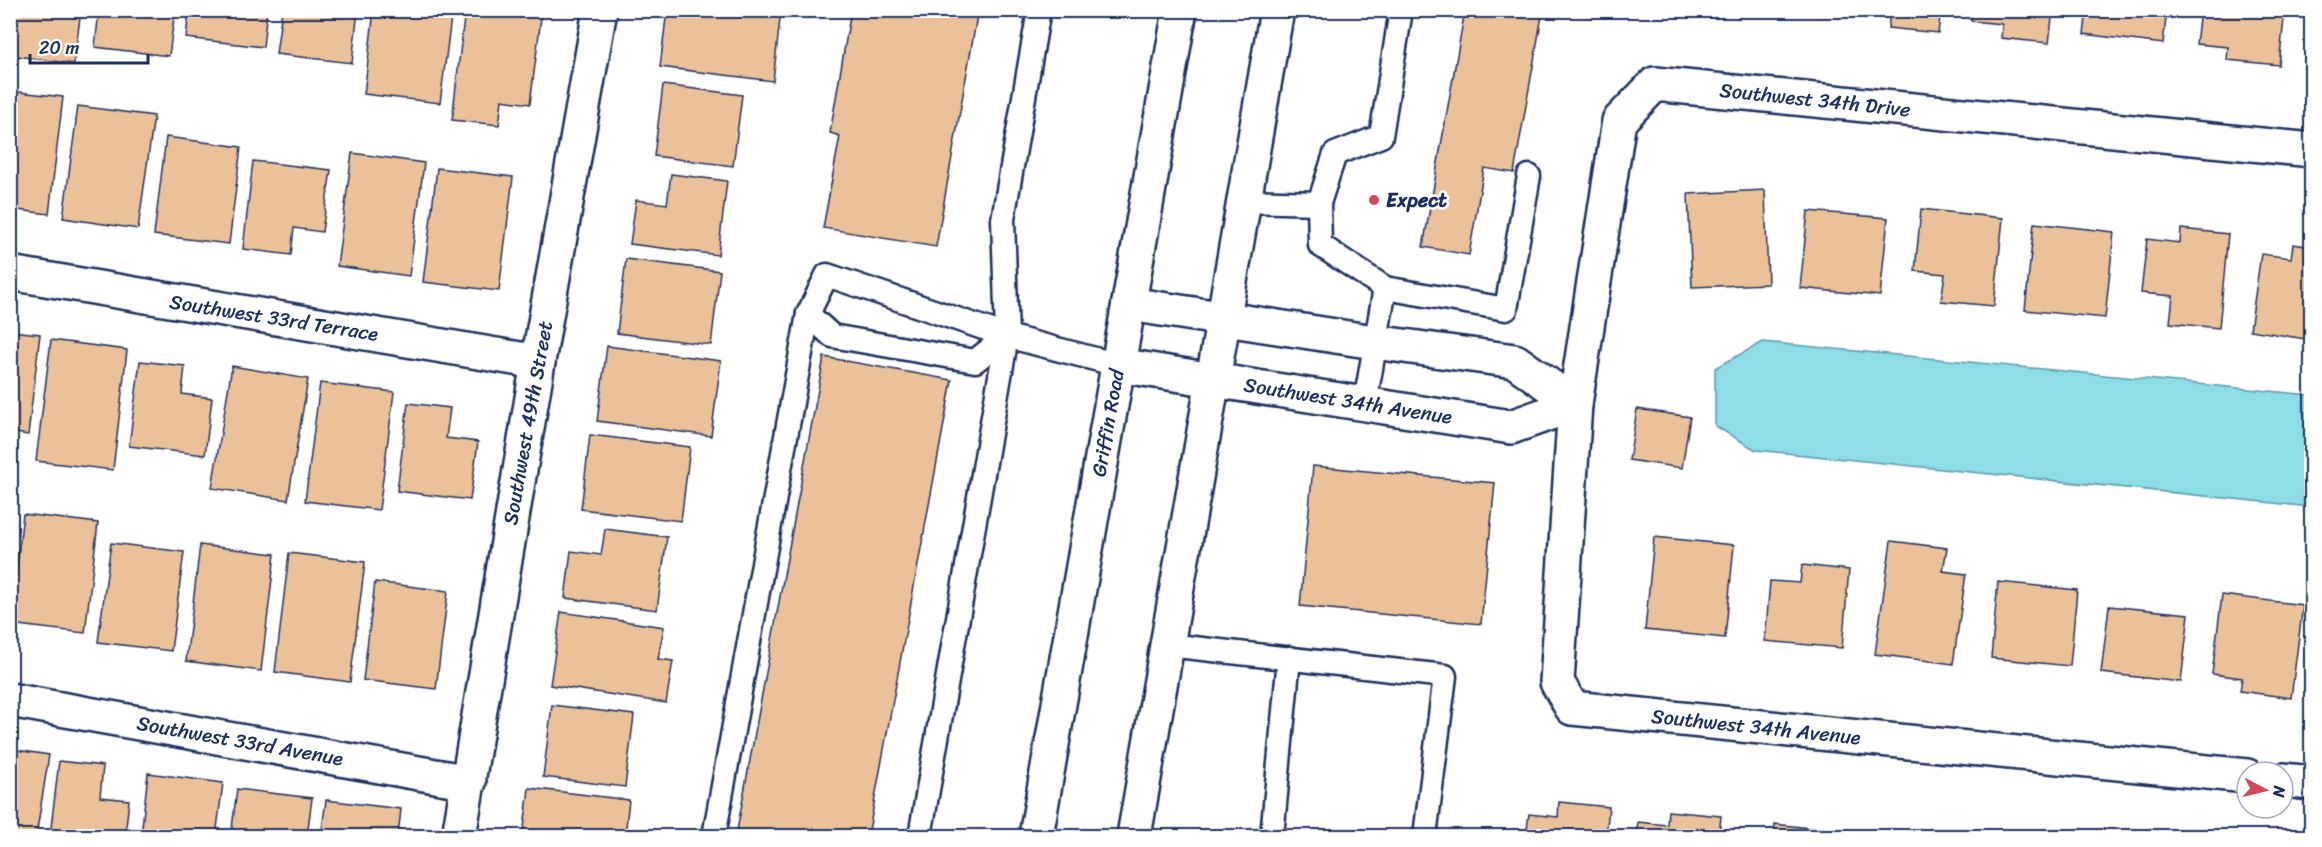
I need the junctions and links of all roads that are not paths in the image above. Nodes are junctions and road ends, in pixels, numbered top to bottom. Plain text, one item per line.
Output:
1 (600, 10) edge
2 (1039, 10) edge
3 (1180, 10) edge
4 (1277, 10) edge
5 (1401, 10) edge
6 (2312, 150) edge
7 (1529, 176) dead end
8 (1245, 201) junction
9 (1319, 203) junction
10 (10, 273) edge
11 (1385, 288) junction
12 (1129, 304) junction
13 (808, 314) junction
14 (1222, 319) junction
15 (1007, 336) junction
16 (1374, 342) junction
17 (538, 362) junction
18 (1118, 365) junction
19 (1211, 380) junction
20 (1365, 403) junction
21 (1575, 404) junction
22 (1167, 645) junction
23 (1288, 658) junction
24 (10, 700) edge
25 (2235, 775) edge
26 (2295, 781) edge
27 (469, 782) junction
28 (2312, 783) edge
29 (459, 837) edge
30 (714, 837) edge
31 (920, 837) edge
32 (1036, 837) edge
33 (1134, 837) edge
34 (1272, 837) edge
35 (1425, 837) edge

1 - 17 street, Southwest 49th Street
2 - 15 lane
3 - 12 street, Griffin Road
4 - 8 street
5 - 9 lane
6 - 21 street, Southwest 34th Drive
7 - 11 lane
8 - 9 lane
8 - 14 street
9 - 11 lane
10 - 17 street, Southwest 33rd Terrace
11 - 16 lane
12 - 14 street
12 - 18 street, Griffin Road
13 - 15 lane
13 - 15 lane
13 - 30 lane
14 - 16 street
14 - 19 street
15 - 18 lane
15 - 31 lane
16 - 20 lane
16 - 21 street
17 - 27 street, Southwest 49th Street
18 - 19 street, Southwest 34th Avenue
18 - 32 street, Griffin Road
19 - 20 street, Southwest 34th Avenue
19 - 22 street
20 - 21 street, Southwest 34th Avenue
21 - 25 street, Southwest 34th Avenue
22 - 23 lane
22 - 33 street
23 - 34 lane
23 - 35 lane
24 - 27 street, Southwest 33rd Avenue
26 - 28 street
27 - 29 street, Southwest 49th Street

